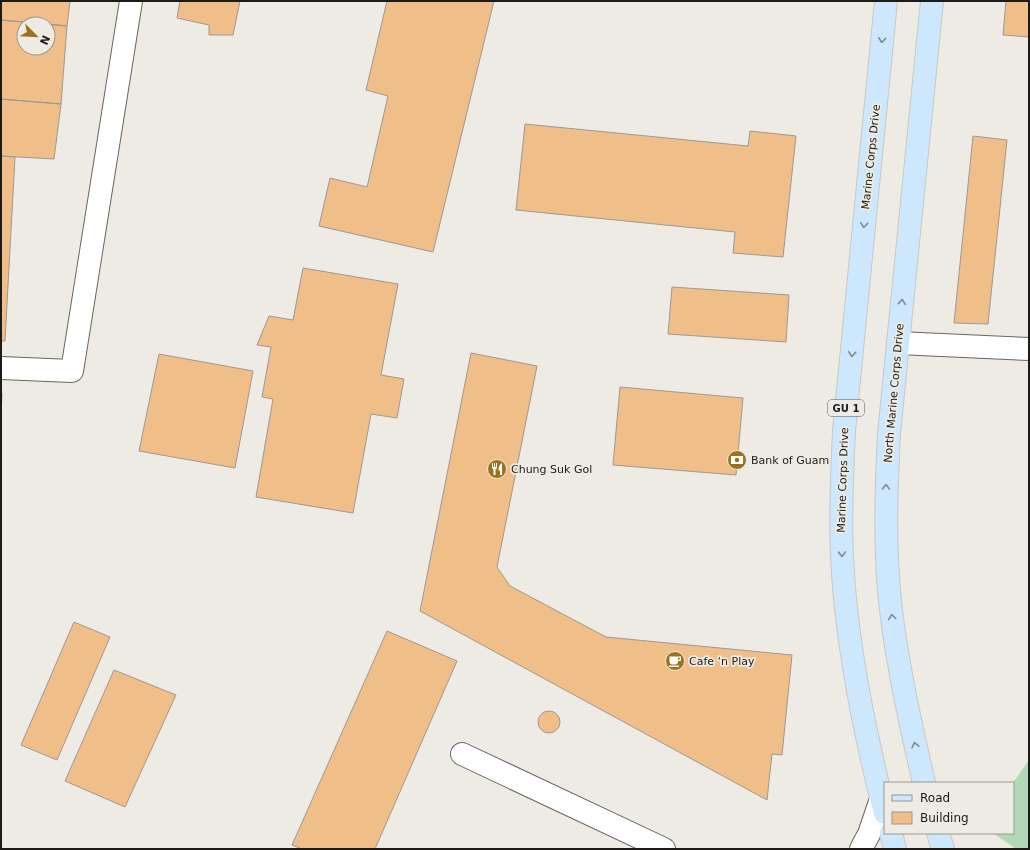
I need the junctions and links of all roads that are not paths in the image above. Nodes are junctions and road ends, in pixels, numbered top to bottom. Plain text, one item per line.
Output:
1 (131, 1) edge
2 (886, 1) edge
3 (932, 1) edge
4 (898, 343) junction
5 (1029, 349) edge
6 (1, 368) edge
7 (462, 754) dead end
8 (924, 782) edge
9 (883, 806) edge
10 (891, 834) edge
11 (938, 834) edge
12 (664, 849) edge
13 (860, 849) edge
14 (895, 849) edge
15 (943, 849) edge

1 - 6 street
2 -> 9 main road, Marine Corps Drive / GU 1
4 -> 3 main road, North Marine Corps Drive
4 - 5 street
8 -> 4 main road, North Marine Corps Drive
7 - 12 street
9 - 13 street
10 - 14 main road
11 - 15 main road

